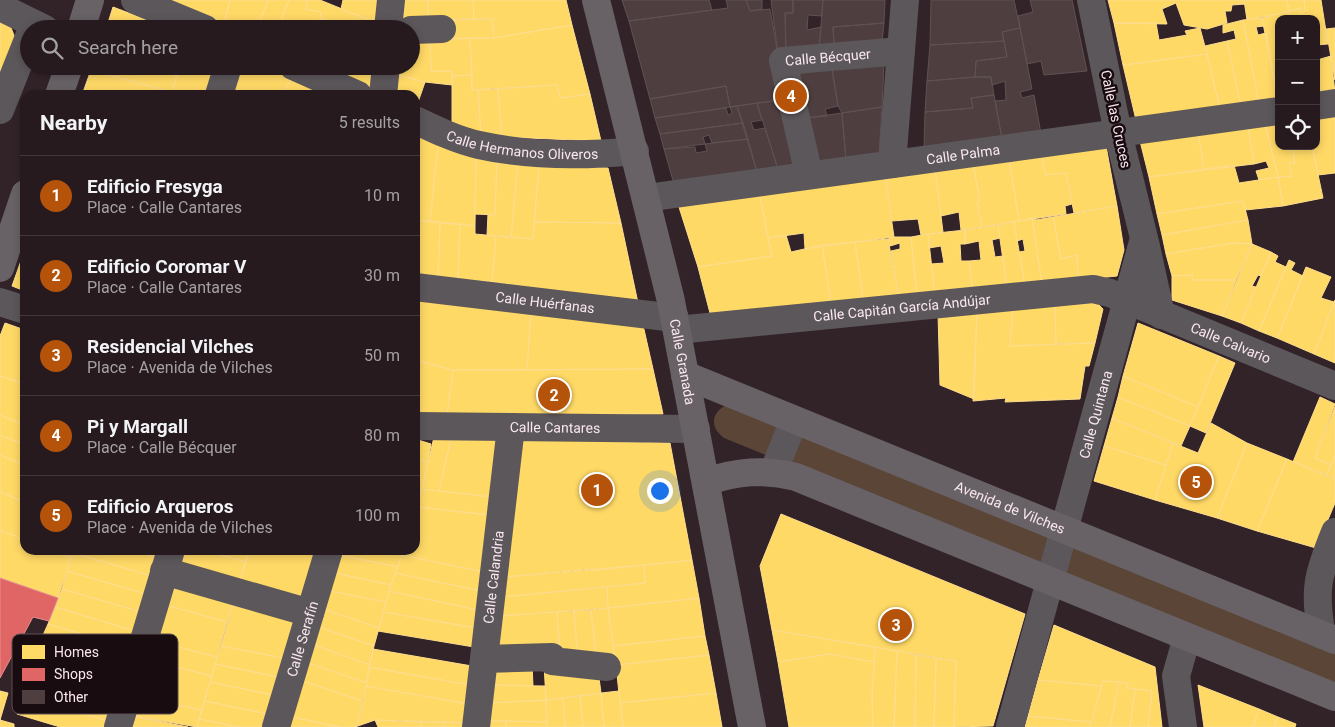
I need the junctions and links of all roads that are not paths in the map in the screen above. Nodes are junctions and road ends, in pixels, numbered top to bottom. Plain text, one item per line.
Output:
1 (90, 0) edge
2 (135, 0) edge
3 (390, 0) edge
4 (596, 0) edge
5 (905, 0) edge
6 (1091, 0) edge
7 (0, 7) edge
8 (20, 20) edge
9 (84, 20) edge
10 (183, 20) edge
11 (389, 20) edge
12 (442, 29) dead end
13 (420, 30) edge
14 (901, 51) junction
15 (20, 64) edge
16 (66, 75) edge
17 (225, 75) edge
18 (313, 75) edge
19 (385, 75) edge
20 (61, 90) edge
21 (221, 90) edge
22 (347, 90) edge
23 (384, 90) edge
24 (1335, 103) edge
25 (1320, 105) edge
26 (0, 110) edge
27 (1275, 112) edge
28 (420, 122) edge
29 (1118, 133) junction
30 (635, 151) junction
31 (892, 164) junction
32 (809, 175) junction
33 (646, 198) junction
34 (20, 209) edge
35 (1144, 238) junction
36 (0, 268) edge
37 (420, 288) edge
38 (1127, 301) junction
39 (0, 302) edge
40 (20, 308) edge
41 (1161, 315) junction
42 (676, 324) junction
43 (686, 375) junction
44 (1335, 386) edge
45 (794, 420) junction
46 (420, 426) edge
47 (511, 427) junction
48 (696, 429) junction
49 (773, 472) junction
50 (706, 482) junction
51 (1062, 529) junction
52 (1335, 532) edge
53 (327, 555) edge
54 (168, 560) edge
55 (1328, 566) edge
56 (1050, 581) junction
57 (310, 613) junction
58 (146, 634) edge
59 (1187, 637) junction
60 (1328, 638) edge
61 (484, 660) junction
62 (607, 668) dead end
63 (1335, 697) edge
64 (122, 714) edge
65 (118, 727) edge
66 (276, 727) edge
67 (476, 727) edge
68 (752, 727) edge
69 (1010, 727) edge
70 (1183, 727) edge

1 - 9 street
2 - 10 street
3 - 11 street
4 - 30 street, Calle Granada
5 - 14 street
6 - 29 street, Calle las Cruces
7 - 8 street
12 - 13 street
14 - 31 street
14 - 32 street, Calle Bécquer
15 - 26 street
16 - 20 street
17 - 21 street
18 - 22 street
19 - 23 street
24 - 25 street
27 - 29 street, Calle Palma
28 - 30 street, Calle Hermanos Oliveros
29 - 31 street, Calle Palma
29 - 35 street, Calle las Cruces
30 - 33 street, Calle Granada
31 - 32 street, Calle Palma
32 - 33 street, Calle Palma
33 - 42 street, Calle Granada
34 - 36 street
35 - 38 street, Calle las Cruces
35 - 41 street, Calle las Cruces
37 - 42 street, Calle Huérfanas
38 - 41 street, Calle Calvario
38 - 42 street, Calle Capitán García Andújar
38 - 51 street, Calle Quintana
39 - 40 street
41 - 44 street, Calle Calvario
42 - 43 street, Calle Granada
43 - 45 street, Avenida de Vilches
43 - 48 street, Calle Granada
45 - 49 street
45 - 51 street, Avenida de Vilches
46 - 47 street, Calle Cantares
47 - 48 street, Calle Cantares
47 - 61 street, Calle Calandria
48 - 50 street, Calle Granada
49 - 50 street
49 - 56 street
50 - 68 street, Calle Granada
51 - 56 street, Calle Quintana
51 - 60 street, Avenida de Vilches
52 - 55 street
53 - 57 street, Calle Serafín
54 - 57 street
54 - 58 street
55 - 60 street
56 - 59 street
56 - 69 street
57 - 66 street, Calle Serafín
59 - 63 street
59 - 70 street
61 - 62 street
61 - 67 street, Calle Calandria
64 - 65 street

